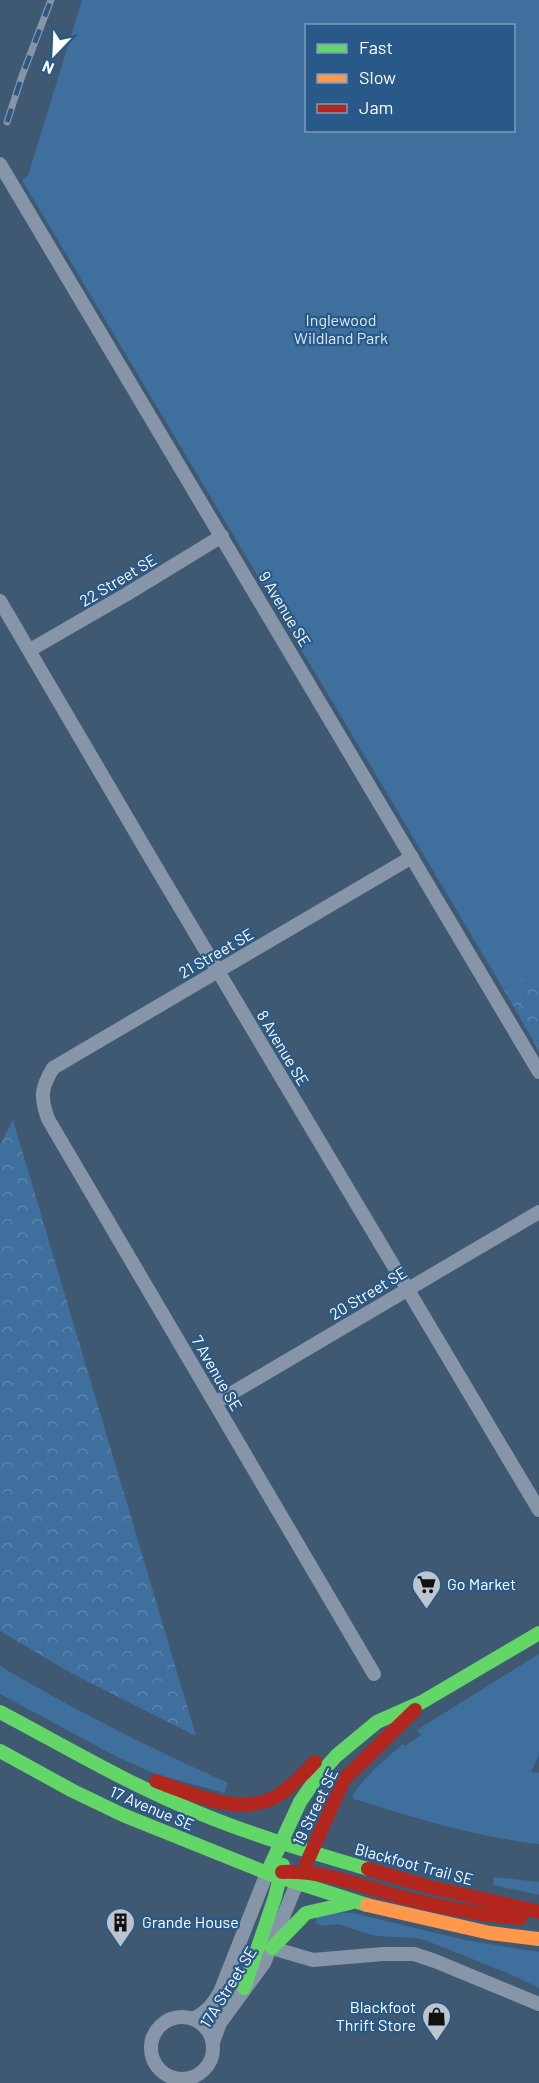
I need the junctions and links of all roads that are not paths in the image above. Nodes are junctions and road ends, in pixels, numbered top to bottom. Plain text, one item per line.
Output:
1 (0, 164) edge
2 (222, 536) junction
3 (0, 601) edge
4 (30, 651) junction
5 (412, 857) junction
6 (218, 971) junction
7 (539, 1072) edge
8 (43, 1085) joint
9 (539, 1212) edge
10 (408, 1288) junction
11 (215, 1403) junction
12 (539, 1510) edge
13 (539, 1633) edge
14 (374, 1674) dead end
15 (422, 1702) junction
16 (0, 1712) edge
17 (377, 1722) junction
18 (61, 1744) junction
19 (0, 1751) edge
20 (280, 1844) junction
21 (311, 1852) junction
22 (276, 1874) junction
23 (300, 1877) junction
24 (353, 1902) junction
25 (539, 1912) edge
26 (539, 1918) edge
27 (539, 1939) edge
28 (272, 1948) junction
29 (244, 1988) junction
30 (539, 2004) edge
31 (193, 2019) junction
32 (213, 2042) junction
33 (158, 2068) junction
34 (195, 2079) edge
35 (162, 2083) edge

1 - 2 street, 9 Avenue SE
2 - 4 street, 22 Street SE
2 - 5 street, 9 Avenue SE
3 - 4 street, 8 Avenue SE
4 - 6 street, 8 Avenue SE
5 - 6 street, 21 Street SE
5 - 7 street, 9 Avenue SE
6 - 8 street, 21 Street SE
6 - 10 street, 8 Avenue SE
8 - 11 street, 7 Avenue SE
9 - 10 street, 20 Street SE
10 - 11 street, 20 Street SE
10 - 12 street, 8 Avenue SE
11 - 14 street, 7 Avenue SE
13 - 15 main road, 19 Street SE
15 - 17 main road, 19 Street SE
15 - 21 main road, 19 Street SE
16 - 18 main road, 17 Avenue SE
17 - 18 main road
17 - 20 main road, 19 Street SE
18 - 20 main road, 17 Avenue SE
19 - 22 main road, 17 Avenue SE
20 - 21 main road, Blackfoot Trail SE
20 - 22 main road, 19 Street SE
21 - 23 main road, 19 Street SE
21 - 25 main road, Blackfoot Trail SE
22 - 23 main road, 17 Avenue SE
22 - 29 main road, 19 Street SE
22 - 31 street, 17A Street SE
23 - 24 main road
23 - 26 main road
23 - 28 street, 17A Street SE
24 - 27 main road
24 - 28 main road
28 - 29 street, 17A Street SE
28 - 30 street
29 - 32 street, 17A Street SE
31 - 32 street
31 - 33 street
32 - 34 street
33 - 34 street
33 - 35 street

